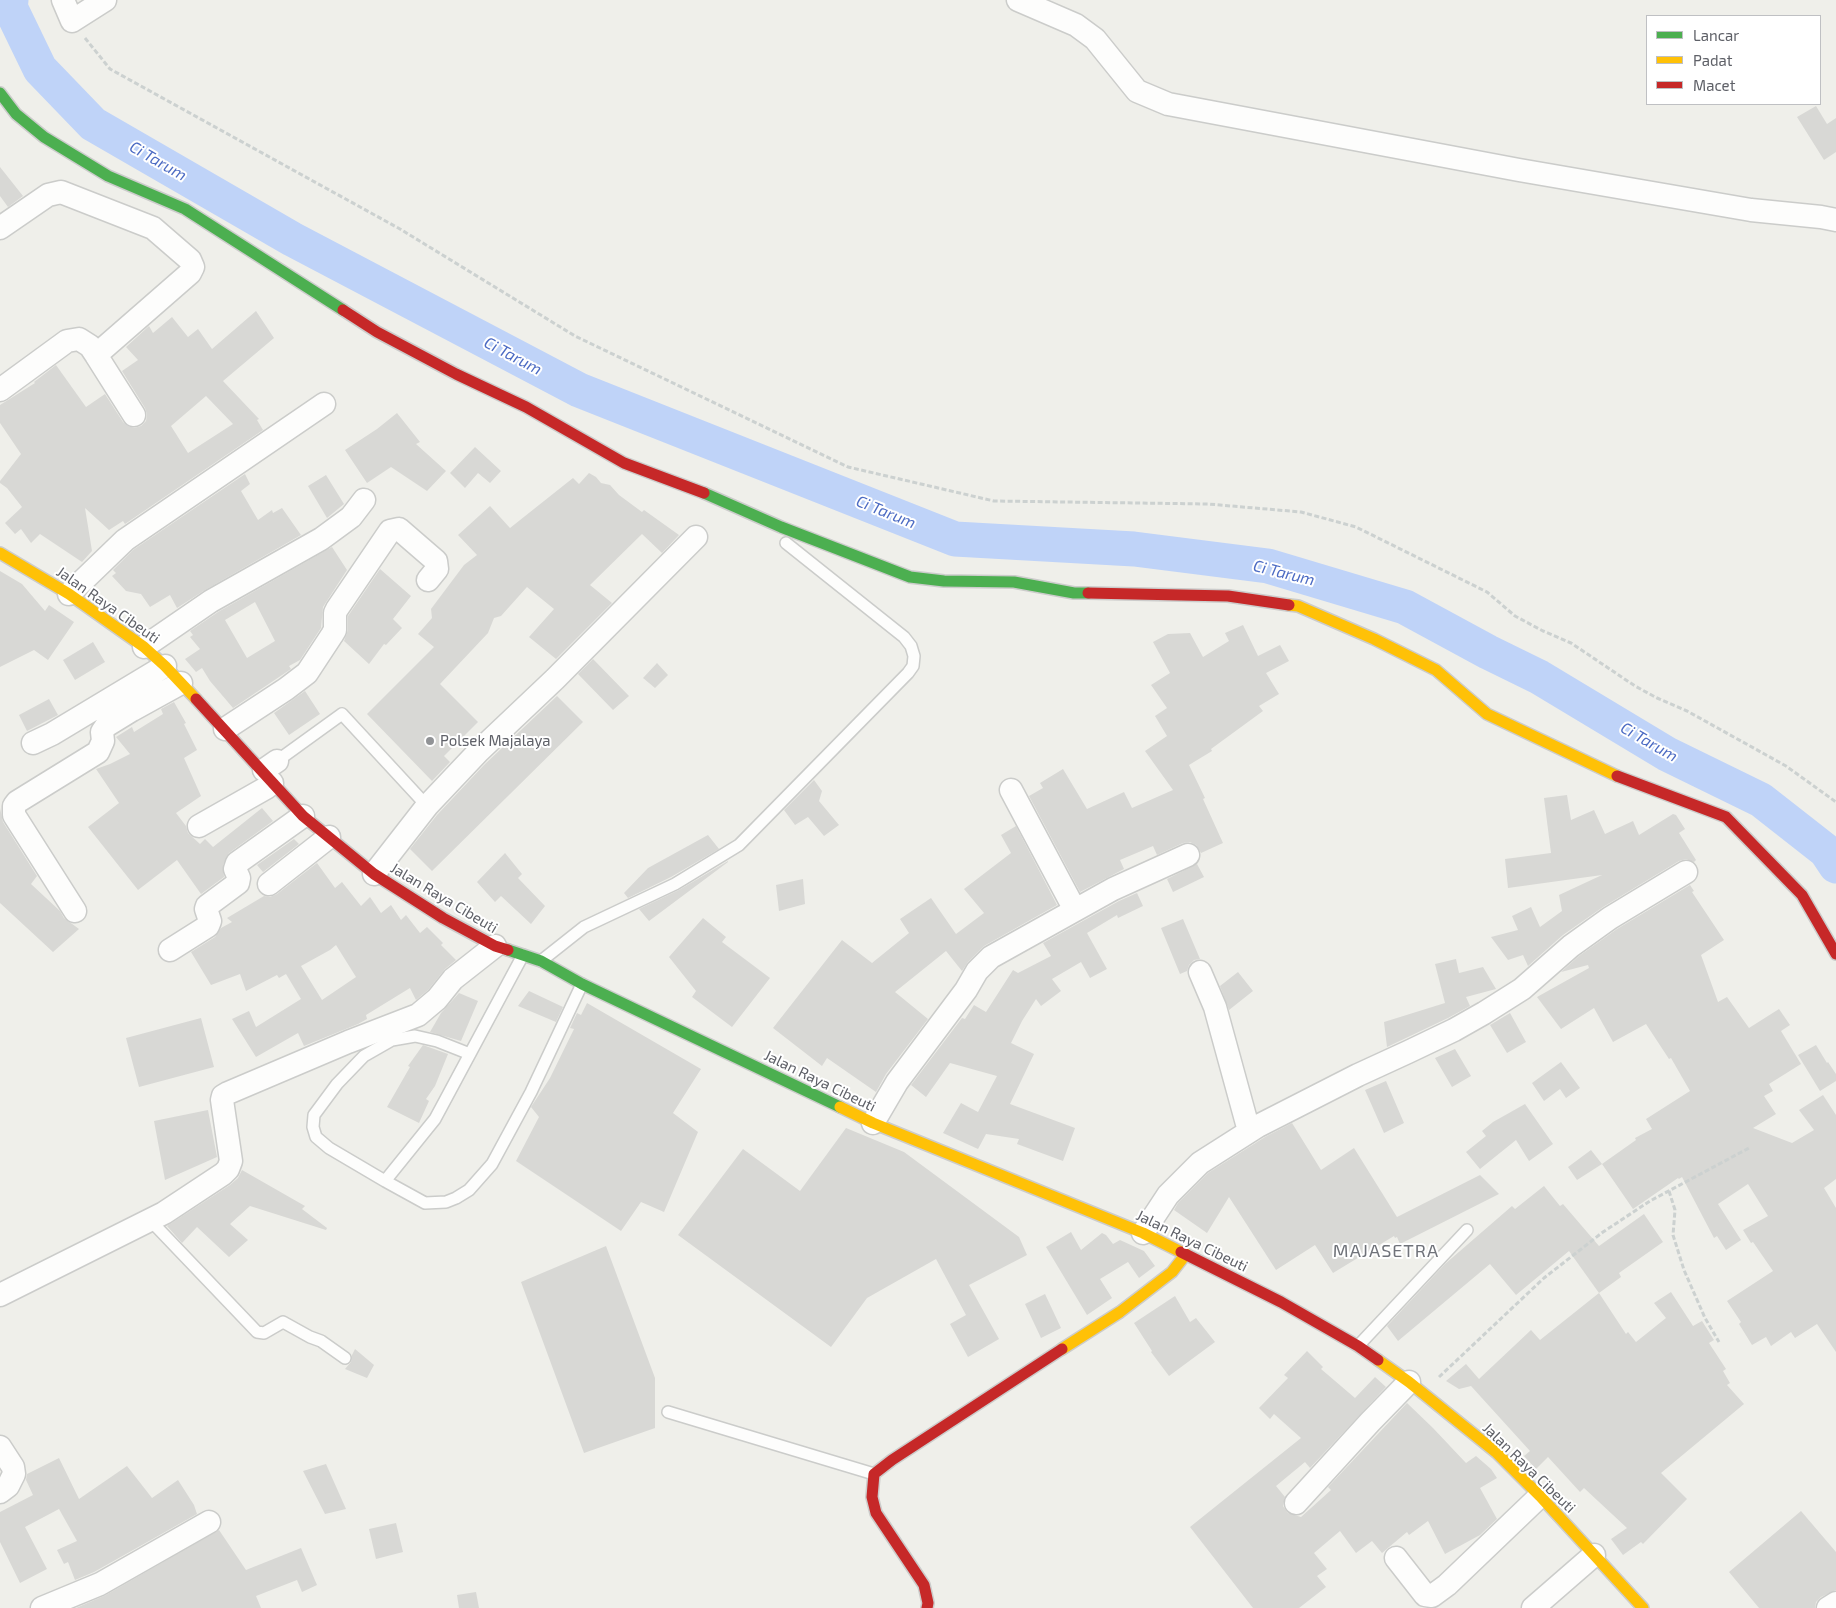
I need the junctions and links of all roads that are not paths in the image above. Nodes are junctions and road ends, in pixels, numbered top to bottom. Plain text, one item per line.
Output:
1 (63, 0) edge
2 (105, 0) edge
3 (1018, 0) edge
4 (0, 93) edge
5 (1836, 220) edge
6 (0, 228) edge
7 (96, 355) junction
8 (0, 390) edge
9 (324, 404) dead end
10 (134, 415) dead end
11 (364, 500) dead end
12 (696, 537) dead end
13 (786, 544) dead end
14 (0, 553) edge
15 (428, 580) dead end
16 (69, 594) junction
17 (144, 647) junction
18 (165, 666) junction
19 (181, 683) junction
20 (225, 729) junction
21 (33, 743) dead end
22 (271, 771) junction
23 (1011, 790) dead end
24 (427, 806) junction
25 (303, 816) junction
26 (199, 826) dead end
27 (329, 837) junction
28 (1188, 855) dead end
29 (1686, 872) dead end
30 (374, 874) junction
31 (270, 884) dead end
32 (1074, 910) junction
33 (75, 911) dead end
34 (495, 946) junction
35 (170, 950) dead end
36 (523, 954) junction
37 (1836, 954) edge
38 (541, 961) junction
39 (1200, 972) dead end
40 (582, 984) junction
41 (470, 1054) junction
42 (872, 1123) junction
43 (1249, 1131) junction
44 (385, 1181) junction
45 (150, 1220) junction
46 (1467, 1230) dead end
47 (1143, 1233) junction
48 (1186, 1254) junction
49 (0, 1295) edge
50 (1358, 1346) junction
51 (345, 1358) dead end
52 (1416, 1387) junction
53 (668, 1412) dead end
54 (0, 1447) edge
55 (874, 1474) junction
56 (0, 1492) edge
57 (1540, 1496) junction
58 (1296, 1503) dead end
59 (209, 1522) dead end
60 (1594, 1555) junction
61 (1396, 1558) dead end
62 (1836, 1603) edge
63 (42, 1608) edge
64 (927, 1608) edge
65 (1533, 1608) edge
66 (1642, 1608) edge
67 (1828, 1608) edge

1 - 2 street
3 - 5 street
4 - 37 street
6 - 7 street
7 - 8 street
7 - 10 street
9 - 16 street
11 - 17 street
12 - 24 street
13 - 38 lane
14 - 16 street, Jalan Raya Cibeuti
15 - 20 street
16 - 17 street, Jalan Raya Cibeuti
17 - 18 street, Jalan Raya Cibeuti
18 - 19 street, Jalan Raya Cibeuti
18 - 21 street
19 - 20 street, Jalan Raya Cibeuti
19 - 33 street
20 - 22 street, Jalan Raya Cibeuti
22 - 24 lane
22 - 25 street, Jalan Raya Cibeuti
22 - 26 street
23 - 32 street
24 - 30 street
25 - 27 street, Jalan Raya Cibeuti
25 - 35 street
27 - 30 street, Jalan Raya Cibeuti
27 - 31 street
28 - 32 street
29 - 43 street
30 - 34 street, Jalan Raya Cibeuti
32 - 42 street
34 - 36 street, Jalan Raya Cibeuti
34 - 45 street
36 - 38 street, Jalan Raya Cibeuti
36 - 41 lane
38 - 40 street, Jalan Raya Cibeuti
39 - 43 street
40 - 42 street, Jalan Raya Cibeuti
40 - 44 lane
41 - 44 lane
41 - 44 lane
42 - 47 street, Jalan Raya Cibeuti
43 - 47 street
45 - 49 street
45 - 51 lane
46 - 50 lane
47 - 48 street, Jalan Raya Cibeuti
48 - 50 street, Jalan Raya Cibeuti
48 - 55 street
50 - 52 street, Jalan Raya Cibeuti
52 - 57 street, Jalan Raya Cibeuti
52 - 58 street
53 - 55 lane
54 - 56 street
55 - 64 street
57 - 60 street, Jalan Raya Cibeuti
57 - 61 street
59 - 63 street
60 - 65 street
60 - 66 street, Jalan Raya Cibeuti
62 - 67 street

